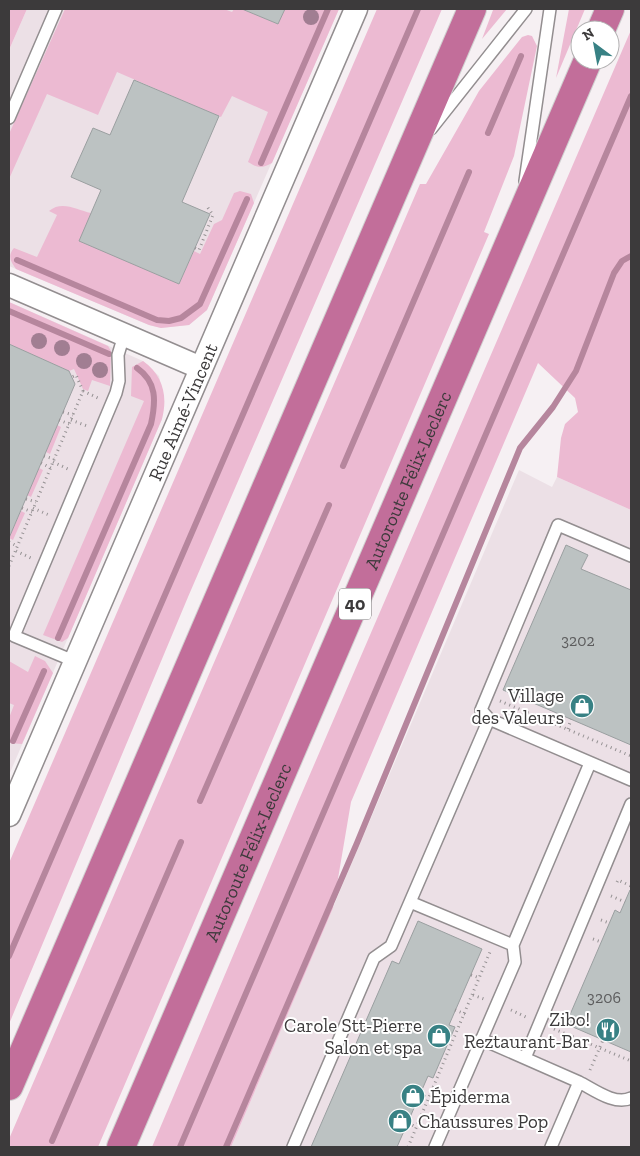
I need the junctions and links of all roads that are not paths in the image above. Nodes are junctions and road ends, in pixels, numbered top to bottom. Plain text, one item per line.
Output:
1 (56, 9) edge
2 (356, 9) edge
3 (472, 9) edge
4 (526, 9) edge
5 (550, 9) edge
6 (584, 70) edge
7 (9, 118) edge
8 (408, 159) junction
9 (519, 219) junction
10 (9, 285) edge
11 (124, 335) junction
12 (202, 368) junction
13 (631, 556) edge
14 (74, 661) junction
15 (489, 720) junction
16 (590, 763) junction
17 (631, 780) edge
18 (631, 804) edge
19 (9, 815) edge
20 (410, 902) junction
21 (513, 945) junction
22 (481, 1039) junction
23 (525, 1058) junction
24 (581, 1083) junction
25 (9, 1086) edge
26 (631, 1098) edge
27 (121, 1147) edge
28 (293, 1147) edge
29 (435, 1147) edge
30 (550, 1147) edge

1 - 7 lane
2 - 12 street, Rue Aimé-Vincent
3 - 8 highway
4 - 8 lane
5 - 9 lane
6 - 9 highway, Autoroute Félix-Leclerc / 40
8 - 25 highway
9 - 27 highway, Autoroute Félix-Leclerc / 40
10 - 11 street
11 - 12 street
11 - 14 lane
12 - 14 street, Rue Aimé-Vincent
13 - 15 lane
14 - 19 street, Rue Aimé-Vincent
15 - 16 lane
15 - 20 lane
16 - 17 lane
16 - 21 lane
18 - 23 lane
20 - 21 lane
20 - 28 lane
21 - 22 lane
22 - 23 lane
22 - 29 lane
23 - 24 lane
24 - 26 lane
24 - 30 lane

